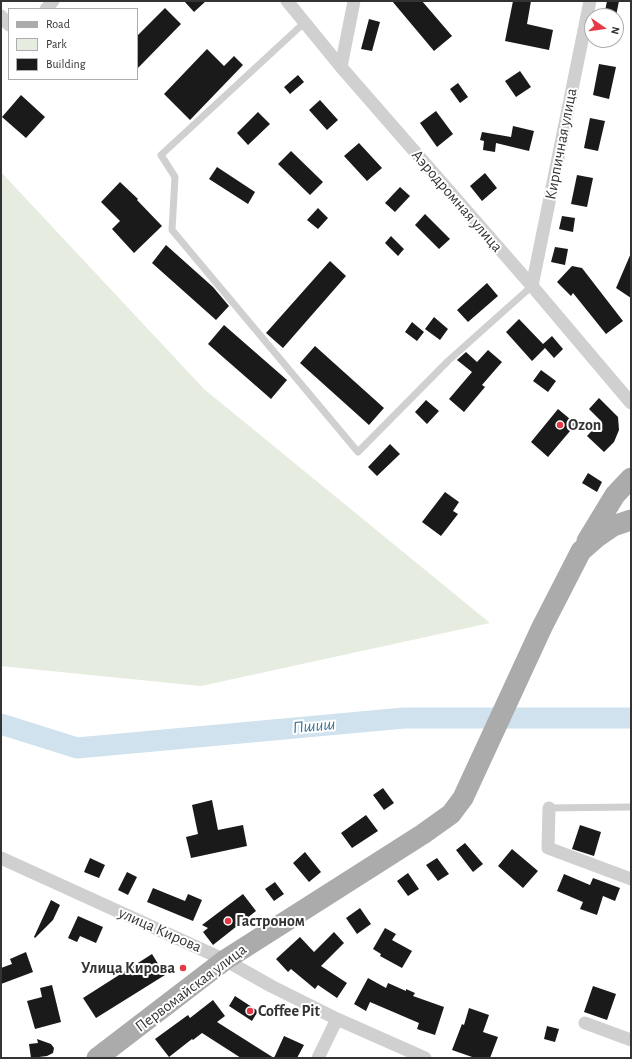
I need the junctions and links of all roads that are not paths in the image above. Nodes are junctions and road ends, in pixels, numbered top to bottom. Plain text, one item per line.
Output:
1 (287, 1) edge
2 (354, 1) edge
3 (590, 1) edge
4 (1, 16) edge
5 (305, 22) junction
6 (8, 24) edge
7 (341, 67) junction
8 (532, 286) junction
9 (630, 404) edge
10 (631, 478) edge
11 (631, 520) edge
12 (581, 551) junction
13 (631, 807) edge
14 (549, 808) joint
15 (1, 858) edge
16 (631, 879) edge
17 (225, 960) junction
18 (336, 1019) junction
19 (585, 1023) dead end
20 (631, 1040) edge
21 (97, 1058) edge
22 (318, 1058) edge
23 (425, 1058) edge

1 - 5 street, Аэродромная улица
2 - 7 street
3 - 8 street, Кирпичная улица
4 - 6 street
5 - 7 street, Аэродромная улица
5 - 8 lane
7 - 8 street, Аэродромная улица
8 - 9 street, Аэродромная улица
10 - 12 main road
11 - 12 main road
12 - 17 main road, Первомайская улица
13 - 14 lane
14 - 16 street
15 - 17 street, улица Кирова
17 - 18 street, улица Кирова
17 - 21 main road, Первомайская улица
18 - 22 street
18 - 23 street, улица Кирова
19 - 20 street

